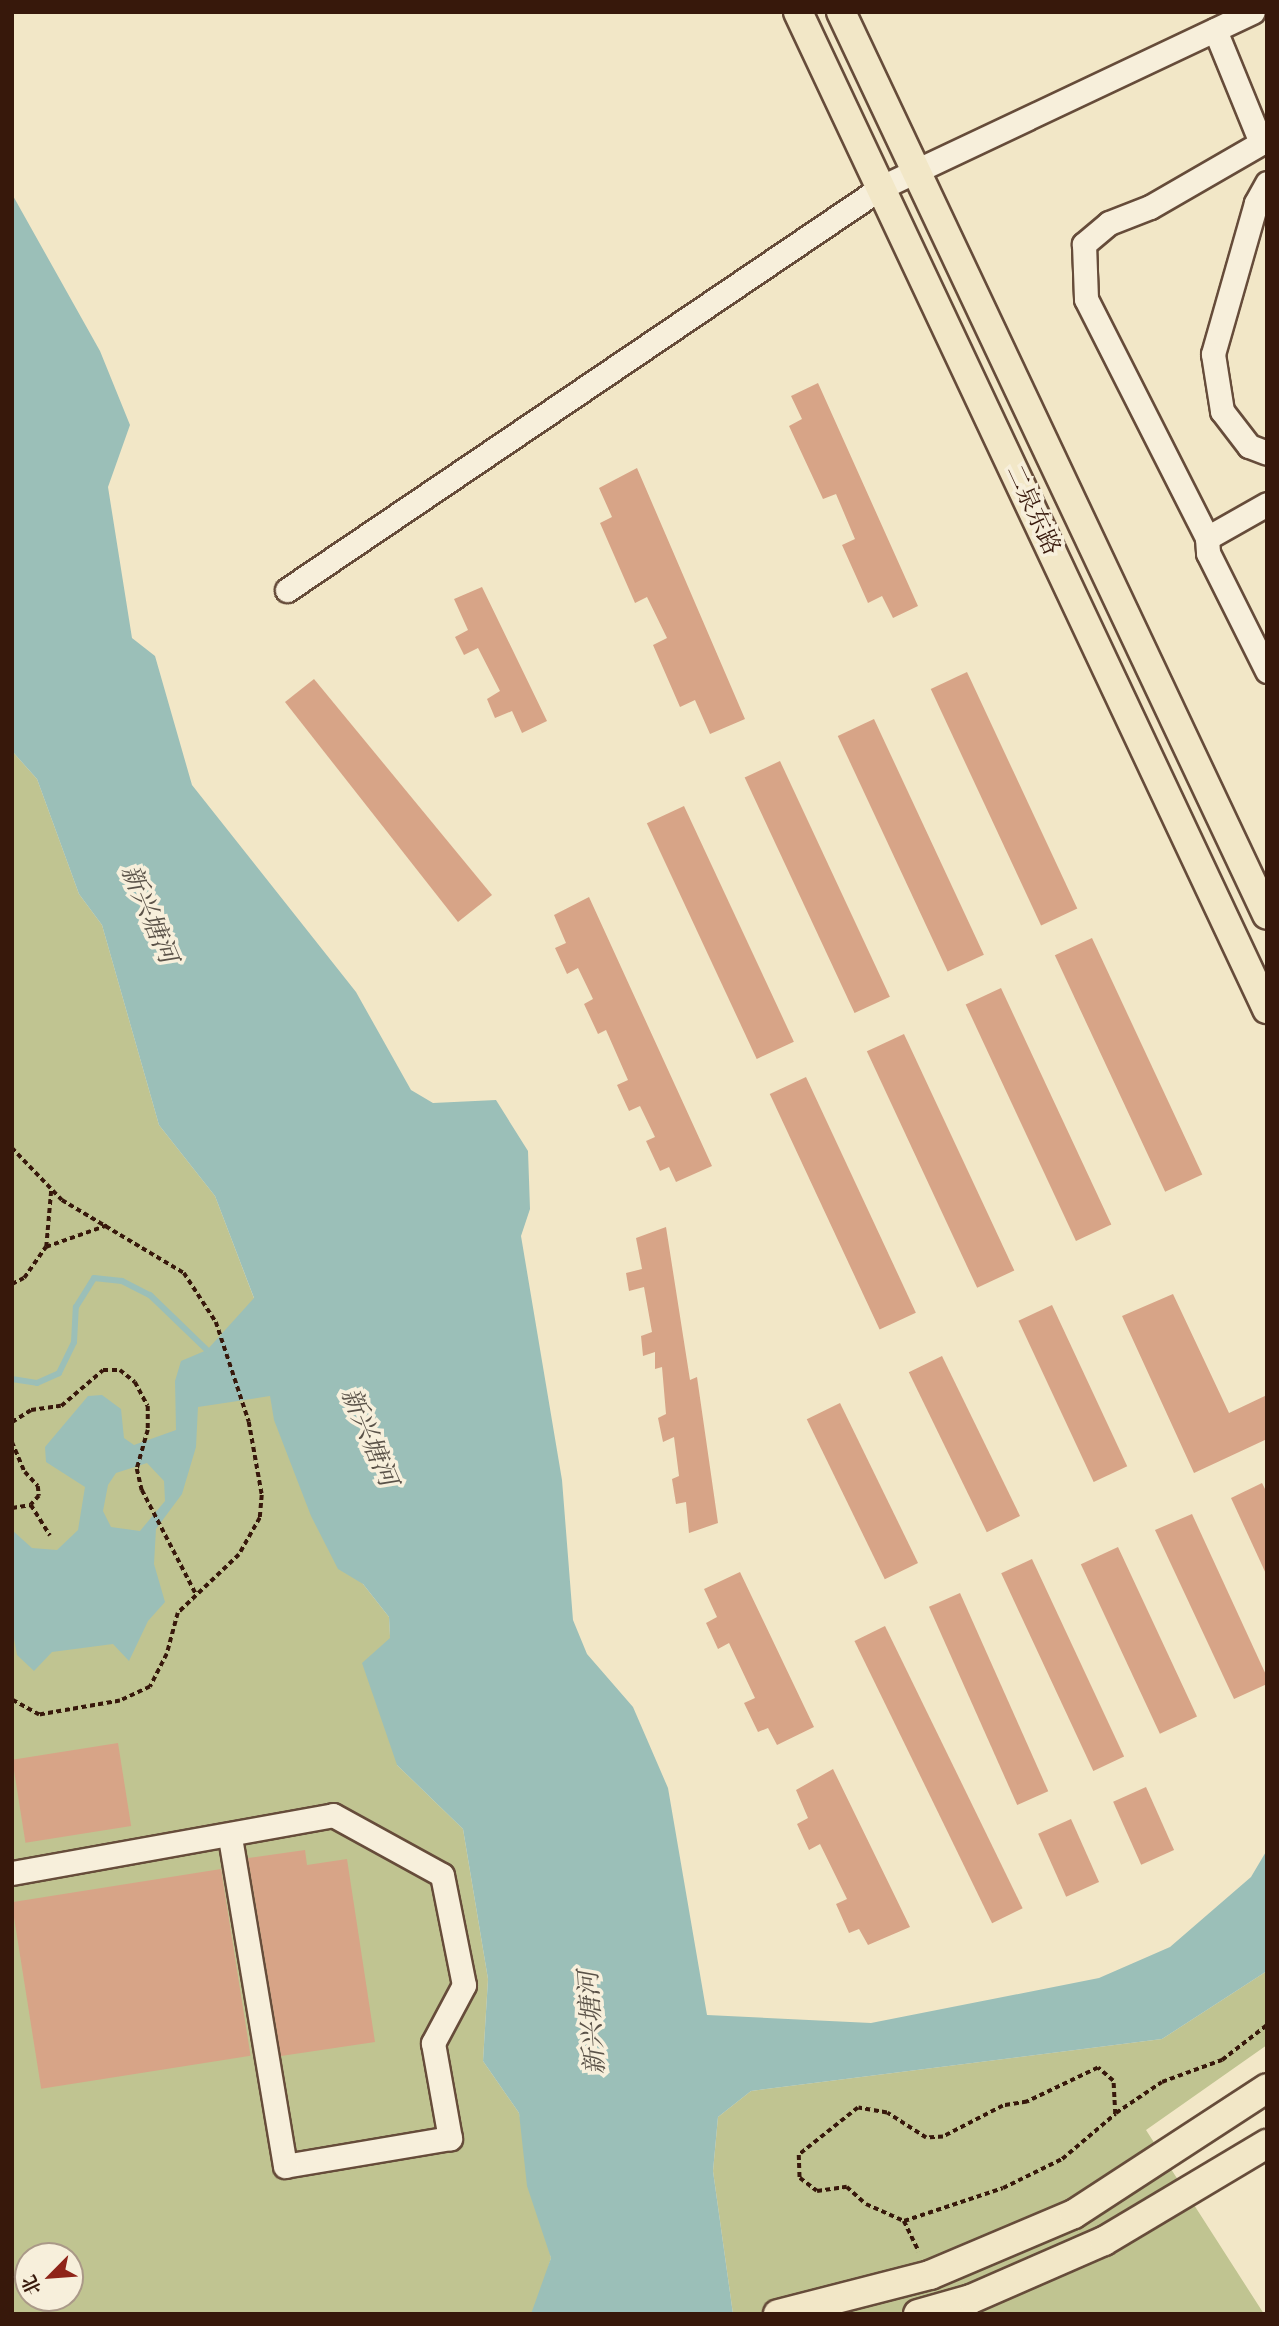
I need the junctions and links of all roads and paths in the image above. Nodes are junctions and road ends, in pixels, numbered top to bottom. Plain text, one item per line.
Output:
1 (798, 12) edge
2 (841, 12) edge
3 (1253, 12) edge
4 (1215, 30) junction
5 (918, 171) junction
6 (1267, 183) edge
7 (882, 187) junction
8 (1267, 453) edge
9 (1267, 504) edge
10 (1207, 538) junction
11 (287, 590) dead end
12 (1258, 626) edge
13 (1267, 671) edge
14 (1267, 915) edge
15 (1267, 1009) edge
16 (12, 1148) edge
17 (51, 1191) junction
18 (108, 1225) junction
19 (46, 1247) junction
20 (12, 1284) edge
21 (12, 1422) edge
22 (12, 1442) edge
23 (32, 1505) junction
24 (12, 1508) edge
25 (50, 1535) dead end
26 (196, 1594) junction
27 (12, 1700) edge
28 (230, 1837) junction
29 (12, 1873) edge
30 (1267, 2025) edge
31 (1267, 2088) edge
32 (1115, 2114) junction
33 (1267, 2144) edge
34 (904, 2221) junction
35 (919, 2252) dead end
36 (778, 2314) edge
37 (918, 2314) edge

1 - 7 main road, 二泉东路
2 - 5 main road, 二泉东路
3 - 4 street
4 - 5 street
4 - 10 street
5 - 7 street
5 - 14 main road, 二泉东路
6 - 8 street
7 - 11 street
7 - 15 main road, 二泉东路
9 - 10 street
10 - 12 street
12 - 13 street
16 - 17 path
17 - 18 path
17 - 19 path
18 - 19 path
18 - 26 path
19 - 20 path
21 - 26 path
22 - 23 path
23 - 24 path
23 - 25 path
26 - 27 path
28 - 28 street
28 - 29 street
30 - 32 path
31 - 36 main road
32 - 34 path
32 - 34 path
33 - 37 main road
34 - 35 path

